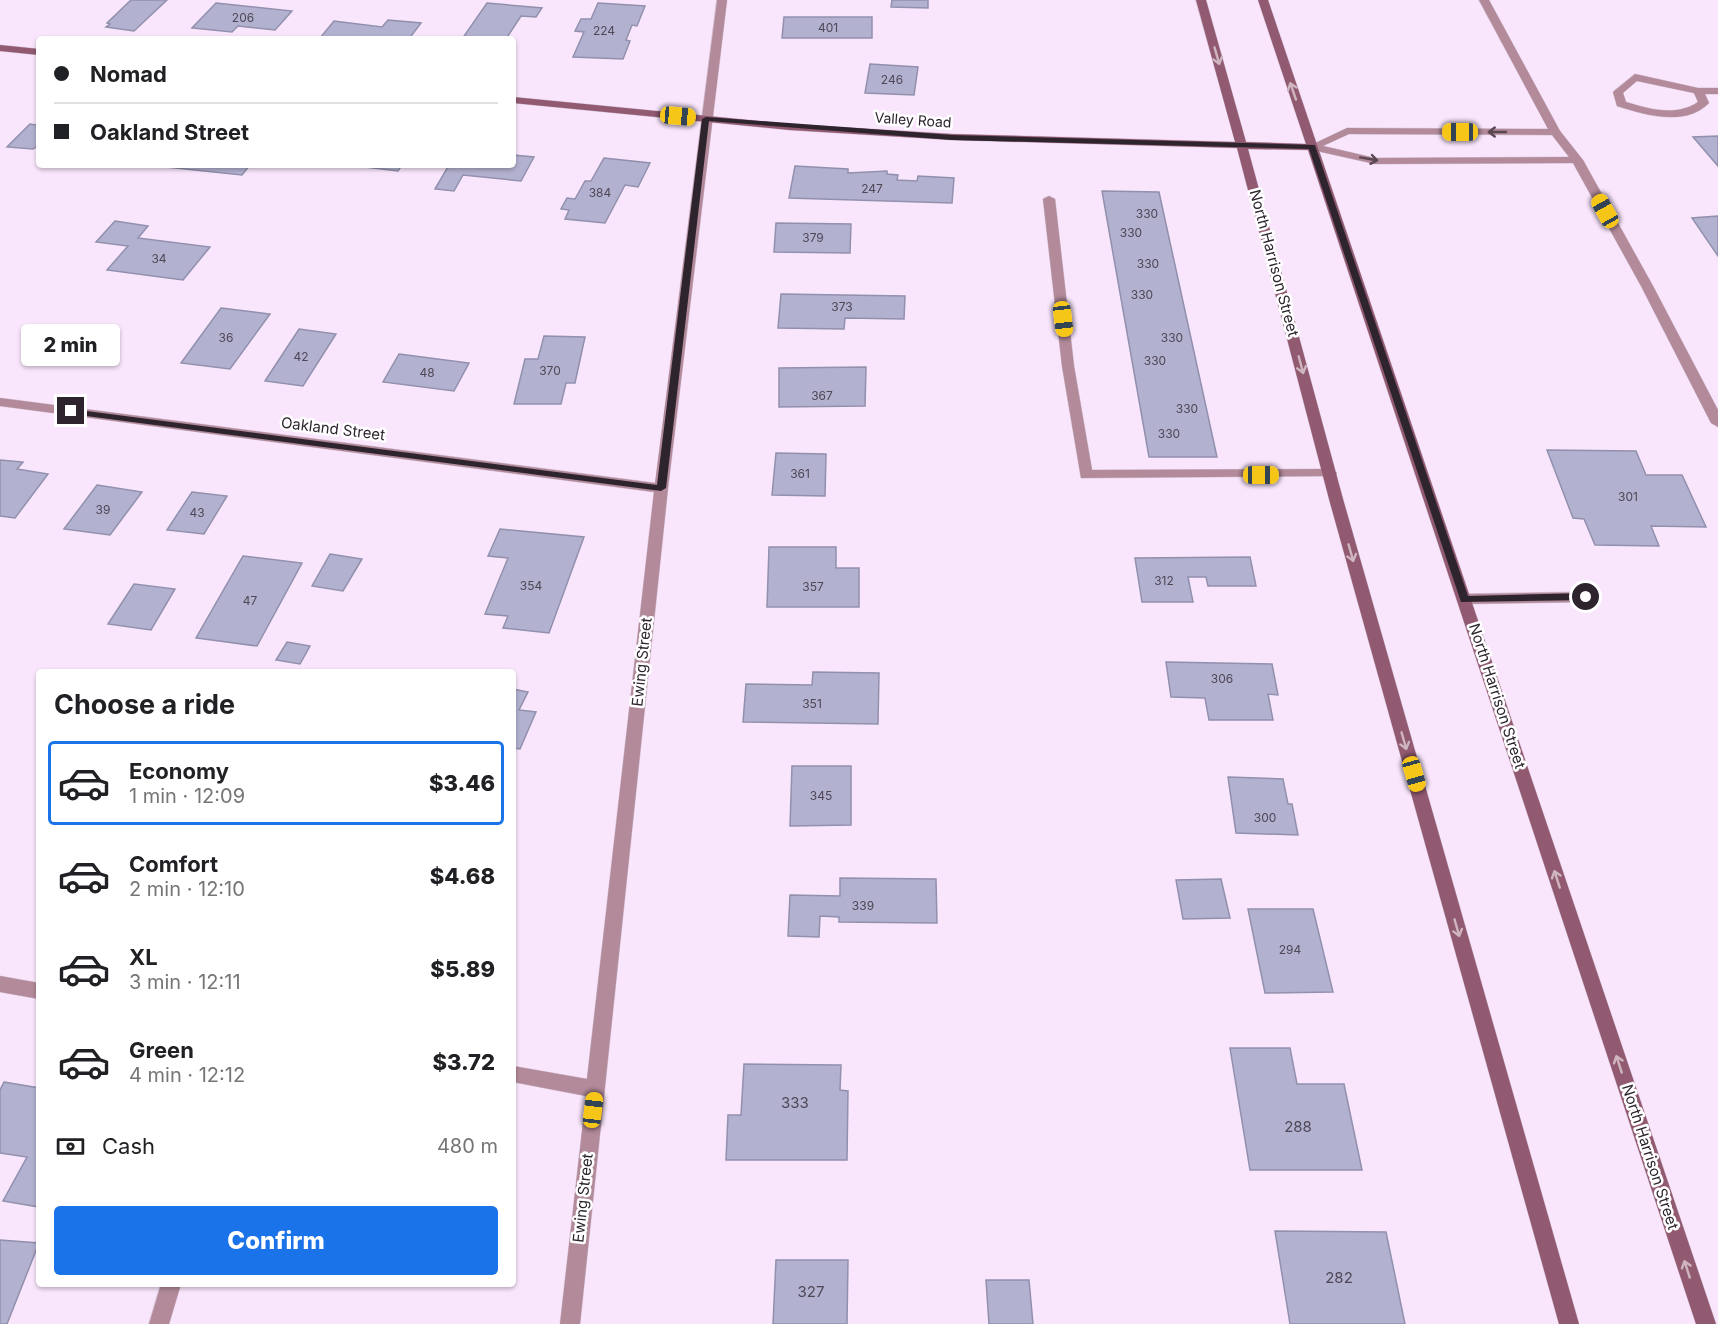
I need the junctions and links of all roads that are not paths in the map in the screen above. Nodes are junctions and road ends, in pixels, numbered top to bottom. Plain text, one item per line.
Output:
1 (722, 0) edge
2 (1201, 0) edge
3 (1263, 0) edge
4 (1488, 1) edge
5 (0, 48) edge
6 (36, 52) edge
7 (1698, 91) junction
8 (1718, 91) edge
9 (516, 100) edge
10 (706, 119) junction
11 (1555, 132) junction
12 (1242, 146) junction
13 (1312, 147) junction
14 (1577, 160) junction
15 (1049, 199) dead end
16 (0, 402) edge
17 (1718, 423) edge
18 (1330, 473) junction
19 (661, 488) junction
20 (1586, 597) dead end
21 (1465, 599) junction
22 (0, 984) edge
23 (36, 990) edge
24 (516, 1075) edge
25 (595, 1089) junction
26 (170, 1287) edge
27 (159, 1324) edge
28 (570, 1324) edge
29 (1569, 1324) edge
30 (1706, 1324) edge

1 - 10 street, Ewing Street
2 -> 12 street, North Harrison Street
13 -> 3 street, North Harrison Street
4 - 11 street
5 - 6 street
7 - 7 street
7 - 8 street
9 - 10 street, Valley Road
10 - 12 street, Valley Road
10 - 19 street, Ewing Street
11 -> 13 street
11 - 14 street
12 - 13 street, Valley Road
12 -> 18 street, North Harrison Street
13 -> 14 street
13 - 21 street, North Harrison Street
14 - 17 street
15 - 18 street
16 - 19 street, Oakland Street
18 -> 29 street, North Harrison Street
19 - 25 street, Ewing Street
20 - 21 street
30 -> 21 street, North Harrison Street
22 - 23 street
24 - 25 street
25 - 28 street, Ewing Street
26 - 27 street

